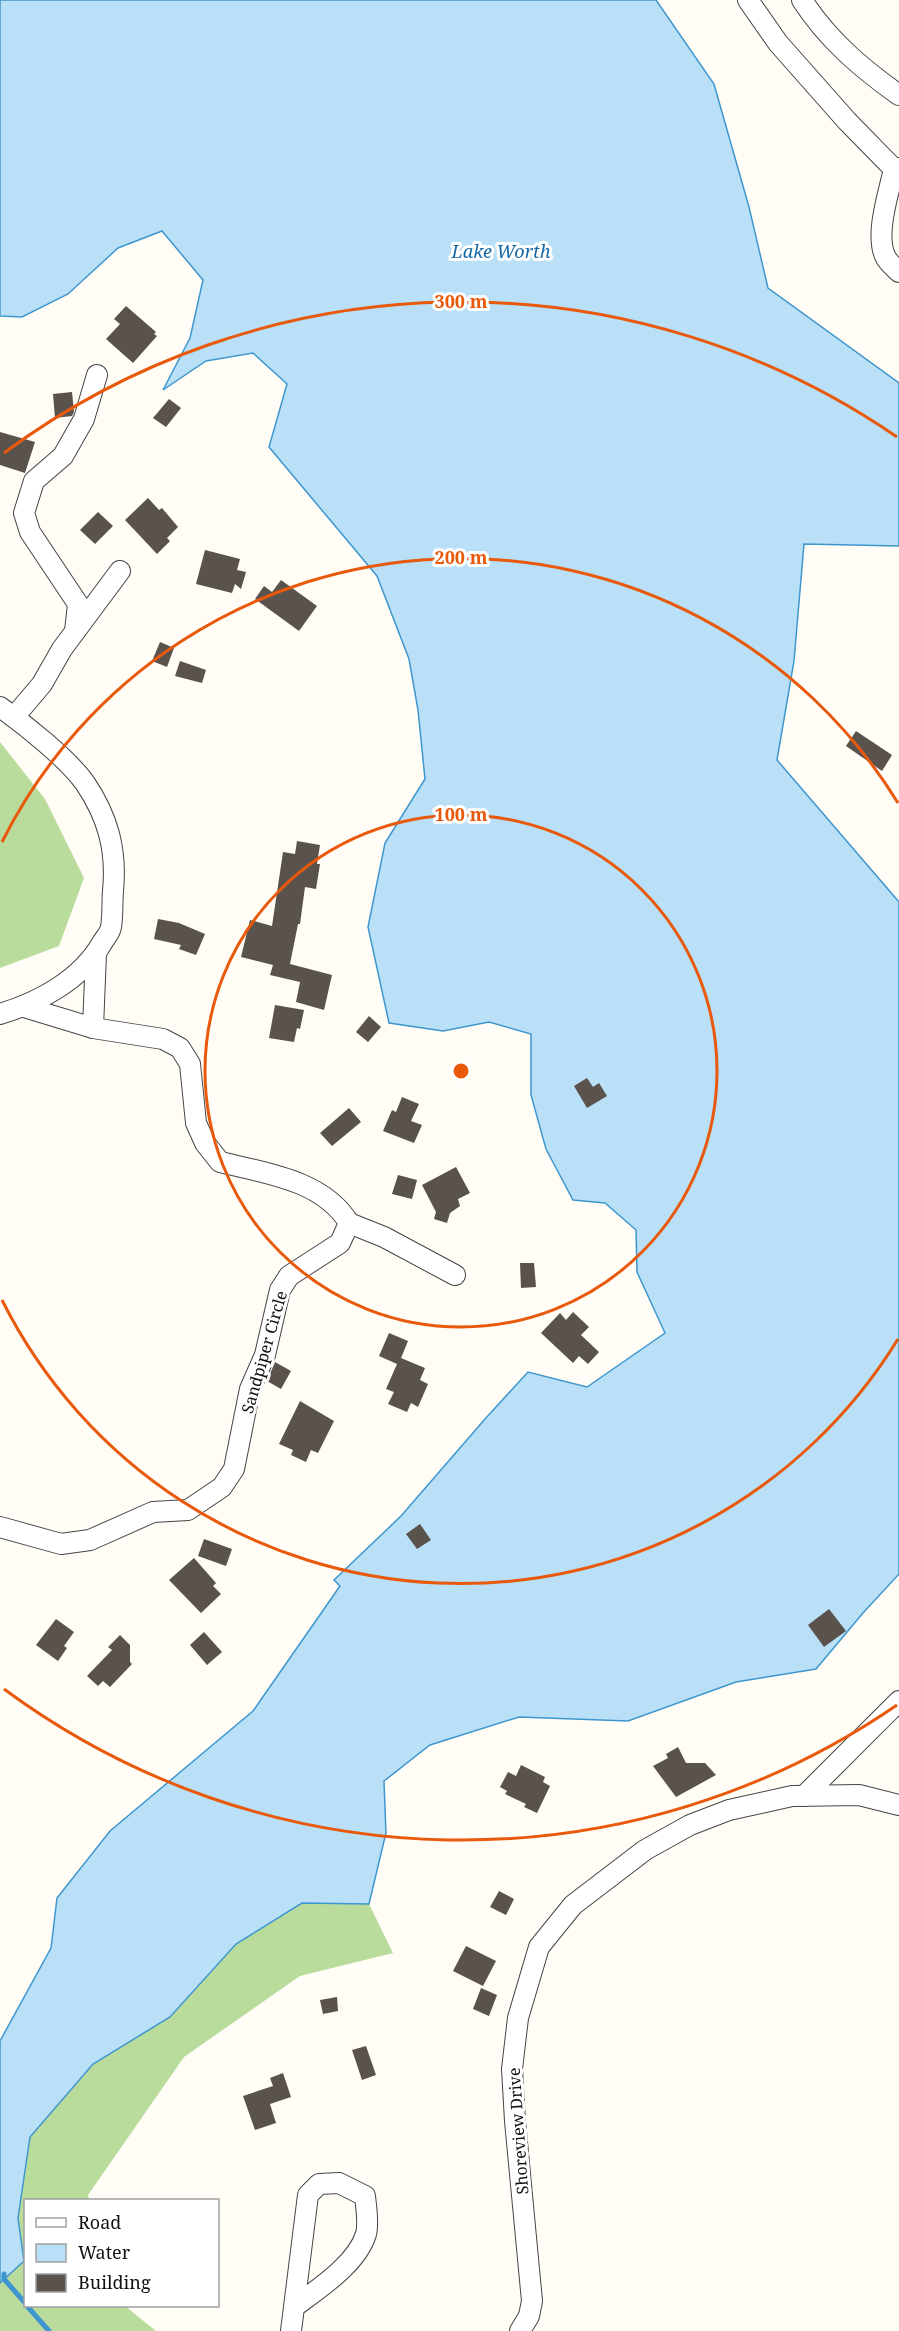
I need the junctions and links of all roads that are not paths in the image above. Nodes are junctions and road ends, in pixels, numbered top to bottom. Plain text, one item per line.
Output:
1 (748, 0) edge
2 (801, 0) edge
3 (899, 95) edge
4 (896, 169) edge
5 (899, 272) edge
6 (97, 375) dead end
7 (120, 571) dead end
8 (75, 631) junction
9 (7, 712) edge
10 (96, 954) junction
11 (24, 1007) junction
12 (0, 1014) edge
13 (93, 1028) junction
14 (349, 1223) junction
15 (455, 1275) dead end
16 (0, 1527) edge
17 (899, 1701) edge
18 (804, 1796) junction
19 (899, 1805) edge
20 (294, 2307) junction
21 (291, 2331) edge
22 (520, 2331) edge

1 - 4 street
2 - 3 street
4 - 5 street
6 - 8 street
7 - 8 street
8 - 9 street
9 - 10 street
10 - 11 street
10 - 13 street
11 - 12 street
11 - 13 street
13 - 14 street
14 - 15 street
14 - 16 street, Sandpiper Circle
17 - 18 street
18 - 19 street, Shoreview Drive
18 - 22 street, Shoreview Drive
20 - 20 street
20 - 21 street

